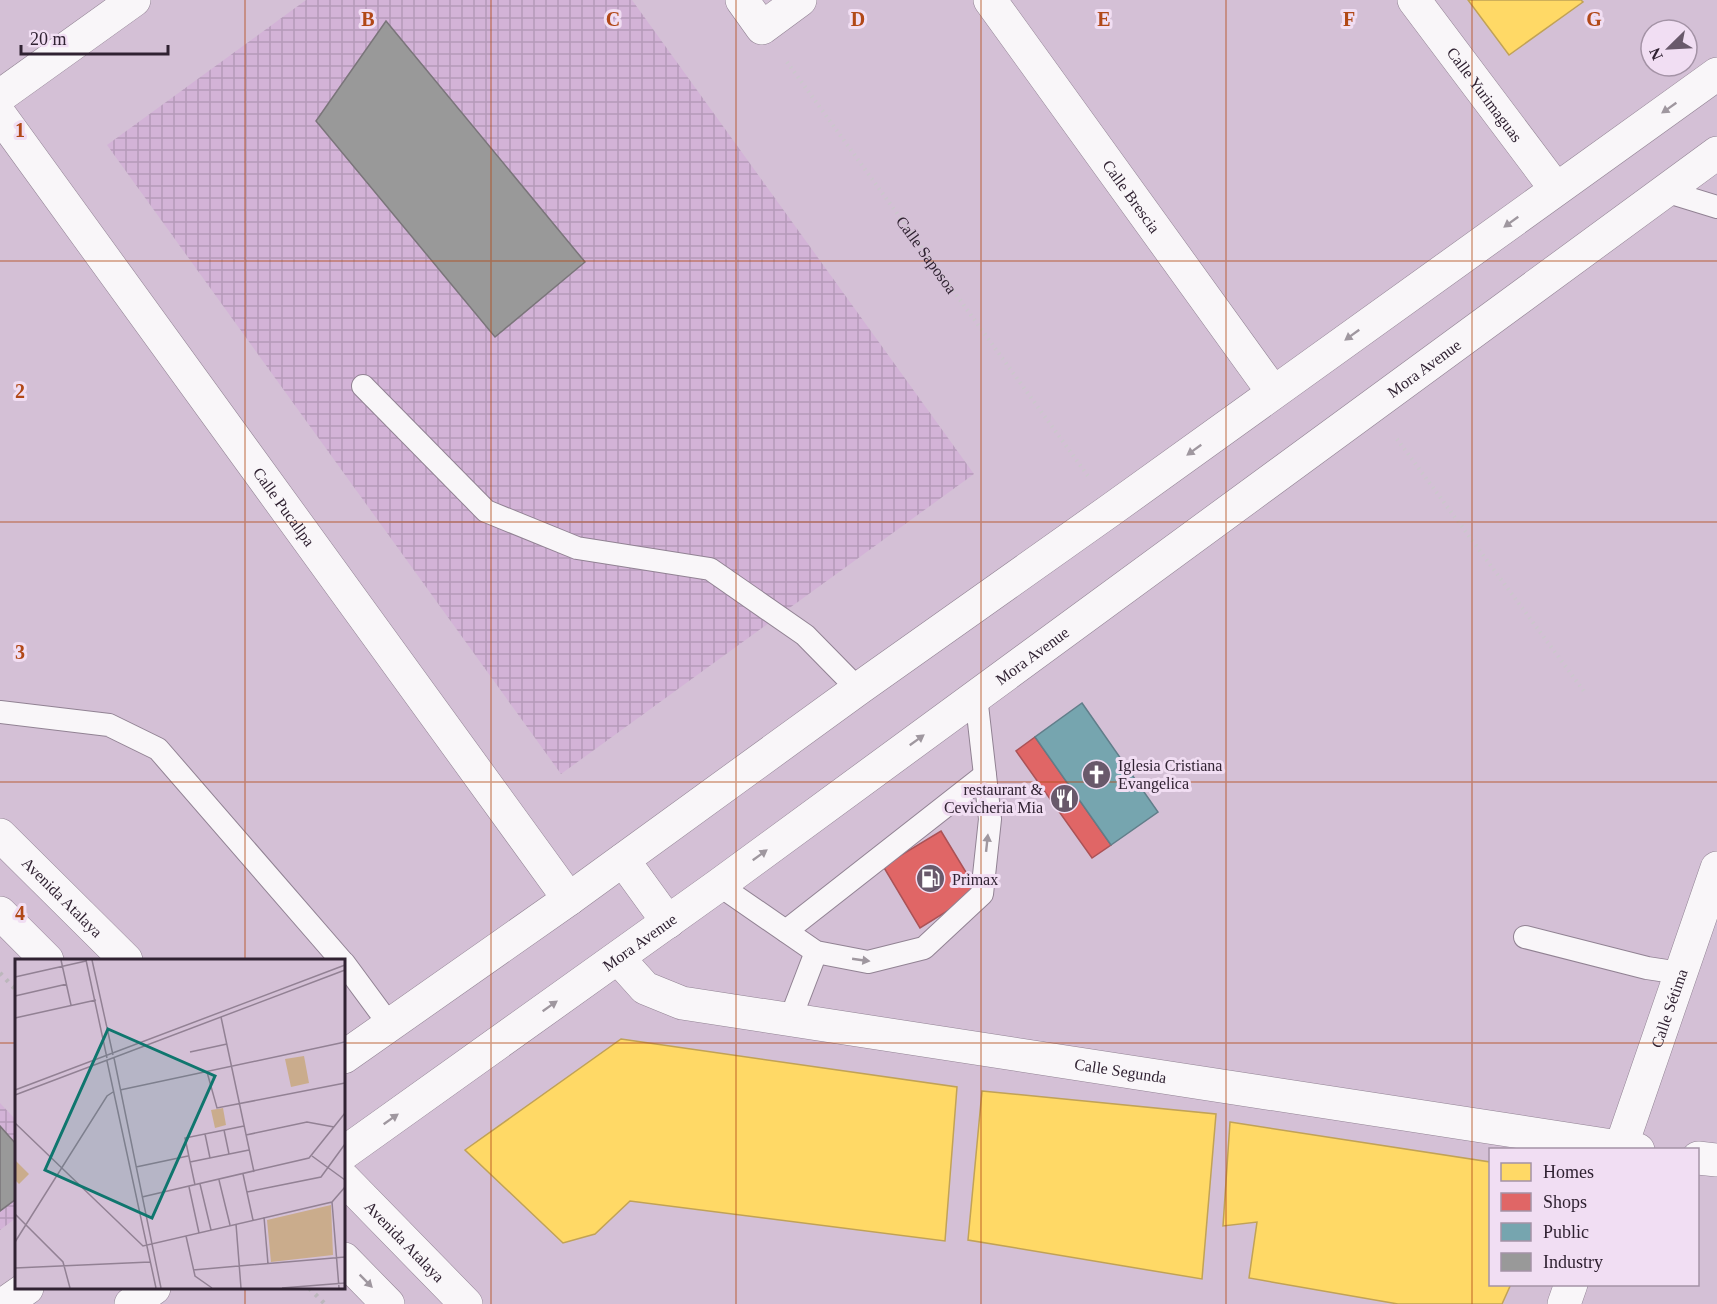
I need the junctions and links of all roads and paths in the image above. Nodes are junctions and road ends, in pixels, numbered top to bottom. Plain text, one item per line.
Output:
1 (134, 0) edge
2 (742, 0) edge
3 (800, 0) edge
4 (990, 0) edge
5 (1414, 0) edge
6 (762, 28) junction
7 (1717, 74) edge
8 (0, 96) edge
9 (0, 115) edge
10 (1717, 153) edge
11 (1556, 189) junction
12 (1665, 191) junction
13 (1717, 207) edge
14 (363, 386) dead end
15 (1273, 392) junction
16 (1372, 406) junction
17 (1112, 509) junction
18 (858, 689) junction
19 (1586, 694) dead end
20 (976, 696) junction
21 (0, 712) edge
22 (986, 775) junction
23 (0, 835) edge
24 (623, 860) junction
25 (1717, 868) edge
26 (719, 885) junction
27 (569, 899) junction
28 (0, 913) edge
29 (668, 922) junction
30 (786, 931) junction
31 (1525, 937) dead end
32 (816, 952) junction
33 (618, 958) junction
34 (46, 959) edge
35 (125, 959) edge
36 (339, 959) edge
37 (345, 966) edge
38 (1680, 973) junction
39 (790, 1020) junction
40 (389, 1024) junction
41 (345, 1056) edge
42 (1621, 1148) edge
43 (1627, 1148) edge
44 (345, 1152) edge
45 (1699, 1158) edge
46 (1717, 1161) edge
47 (345, 1180) edge
48 (345, 1260) edge
49 (1570, 1286) edge
50 (24, 1289) edge
51 (151, 1289) edge
52 (4, 1304) edge
53 (131, 1304) edge
54 (388, 1304) edge
55 (466, 1304) edge
56 (1564, 1304) edge

1 - 8 main road
2 - 6 main road
3 - 6 main road
4 - 15 main road, Calle Brescia
5 - 11 main road, Calle Yurimaguas
6 - 17 path, Calle Saposoa
7 -> 11 main road
9 - 27 main road, Calle Pucallpa
10 - 12 main road, Mora Avenue
11 -> 15 main road
12 - 13 lane
12 - 16 main road, Mora Avenue
14 - 18 lane
15 -> 17 main road
16 - 19 path
16 - 20 main road, Mora Avenue
17 - 18 main road
18 - 24 main road
20 - 22 lane
26 -> 20 main road, Mora Avenue
21 - 36 lane
22 - 30 lane
32 -> 22 lane
23 - 35 main road, Avenida Atalaya
24 - 27 main road
24 - 29 main road
25 - 38 main road, Calle Sétima
26 - 29 main road, Mora Avenue
26 - 30 lane
27 - 40 main road
28 - 34 main road
29 - 33 main road, Mora Avenue
30 - 32 lane
31 - 38 lane
32 - 39 lane
33 - 39 main road, Calle Segunda
44 -> 33 main road, Mora Avenue
37 - 40 lane
38 - 43 main road, Calle Sétima
39 - 42 main road, Calle Segunda
40 - 41 main road
45 - 46 main road
47 - 55 main road, Avenida Atalaya
48 -> 54 main road
49 - 56 main road
50 - 52 main road
51 - 53 main road

